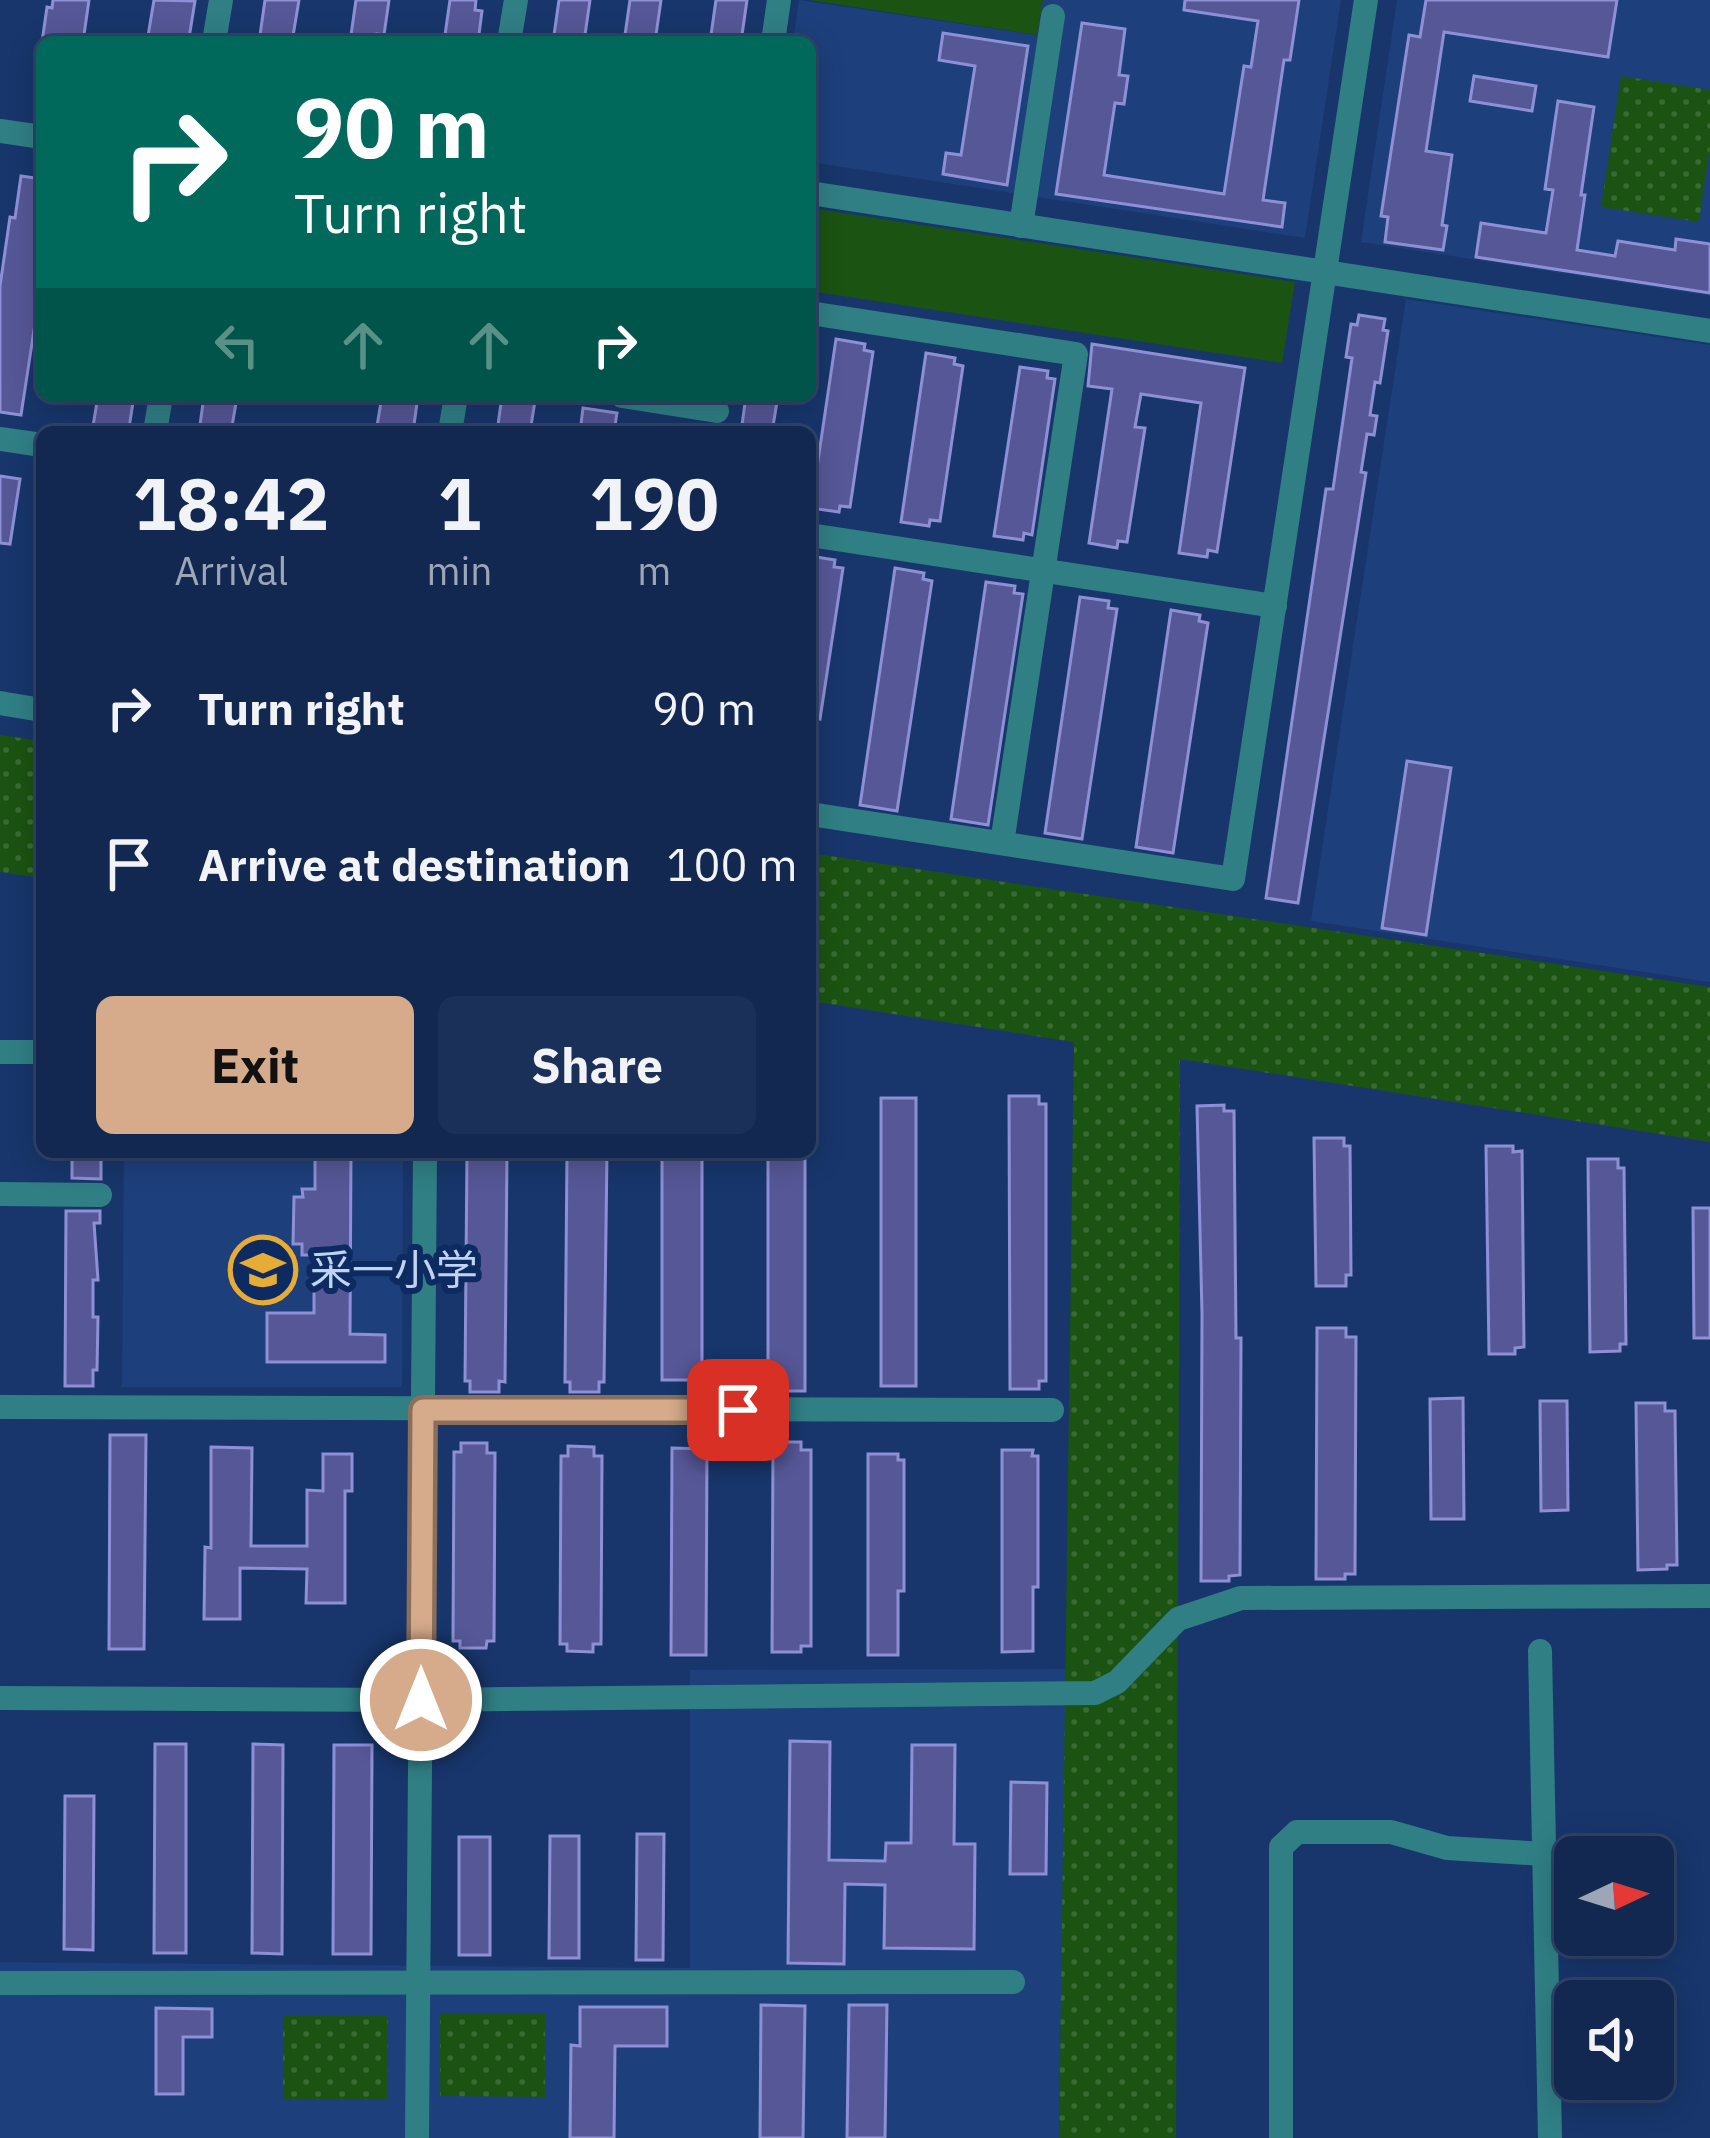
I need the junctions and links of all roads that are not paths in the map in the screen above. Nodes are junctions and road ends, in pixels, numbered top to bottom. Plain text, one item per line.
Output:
1 (220, 0) edge
2 (516, 0) edge
3 (779, 0) edge
4 (1366, 0) edge
5 (1052, 16) dead end
6 (215, 36) edge
7 (510, 36) edge
8 (774, 36) edge
9 (0, 131) edge
10 (36, 136) edge
11 (816, 194) edge
12 (1021, 226) junction
13 (1325, 272) junction
14 (816, 314) edge
15 (1710, 331) edge
16 (656, 402) edge
17 (717, 413) edge
18 (0, 439) edge
19 (36, 444) edge
20 (816, 536) edge
21 (1043, 571) junction
22 (1275, 606) junction
23 (0, 704) edge
24 (36, 709) edge
25 (816, 815) edge
26 (1002, 843) junction
27 (0, 1052) edge
28 (36, 1052) edge
29 (425, 1158) edge
30 (0, 1194) edge
31 (100, 1195) dead end
32 (0, 1407) edge
33 (423, 1410) junction
34 (1052, 1410) dead end
35 (1710, 1596) edge
36 (1540, 1652) dead end
37 (0, 1698) edge
38 (421, 1700) junction
39 (1544, 1854) junction
40 (418, 1982) junction
41 (1013, 1982) dead end
42 (0, 1983) edge
43 (417, 2138) edge
44 (1281, 2138) edge
45 (1550, 2138) edge

1 - 6 lane
2 - 7 lane
3 - 8 lane
4 - 13 lane
5 - 12 lane
9 - 10 lane
11 - 12 lane
12 - 13 lane
13 - 15 lane
13 - 22 lane
14 - 21 lane
16 - 17 lane
18 - 19 lane
20 - 21 lane
21 - 22 lane
21 - 26 lane
22 - 26 lane
23 - 24 lane
25 - 26 lane
27 - 28 lane
29 - 33 lane
30 - 31 lane
32 - 33 lane
33 - 34 lane
33 - 38 lane
35 - 38 lane
36 - 39 lane
37 - 38 lane
38 - 40 lane
39 - 44 lane
39 - 45 lane
40 - 41 lane
40 - 42 lane
40 - 43 lane

